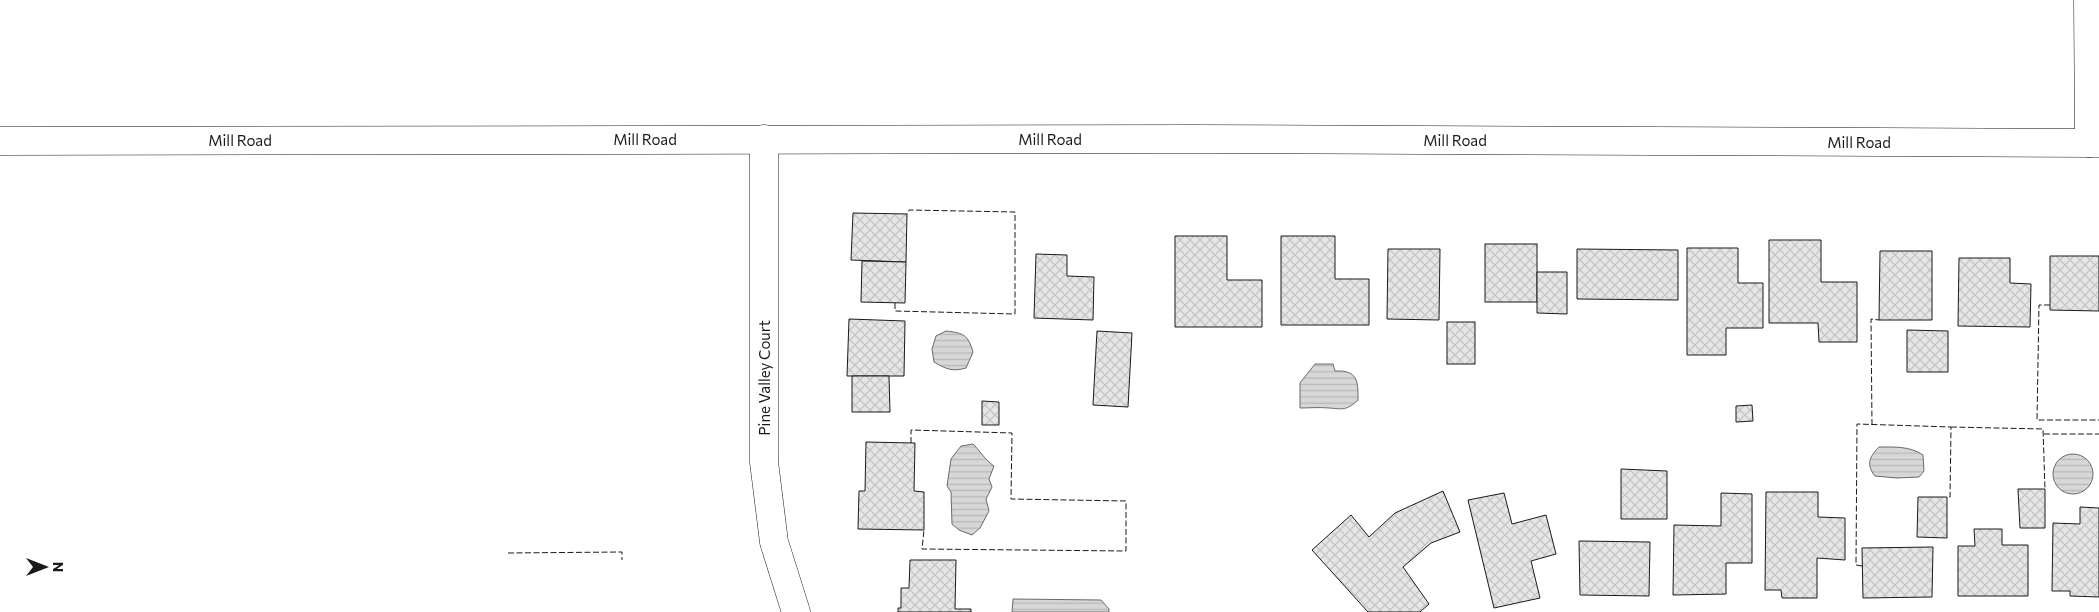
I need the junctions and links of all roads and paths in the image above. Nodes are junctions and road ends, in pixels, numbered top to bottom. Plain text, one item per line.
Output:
1 (2088, 0) edge
2 (764, 139) junction
3 (0, 140) edge
4 (2094, 143) edge
5 (796, 612) edge

1 - 4 street
2 - 3 street, Mill Road
2 - 4 street, Mill Road
2 - 5 street, Pine Valley Court

